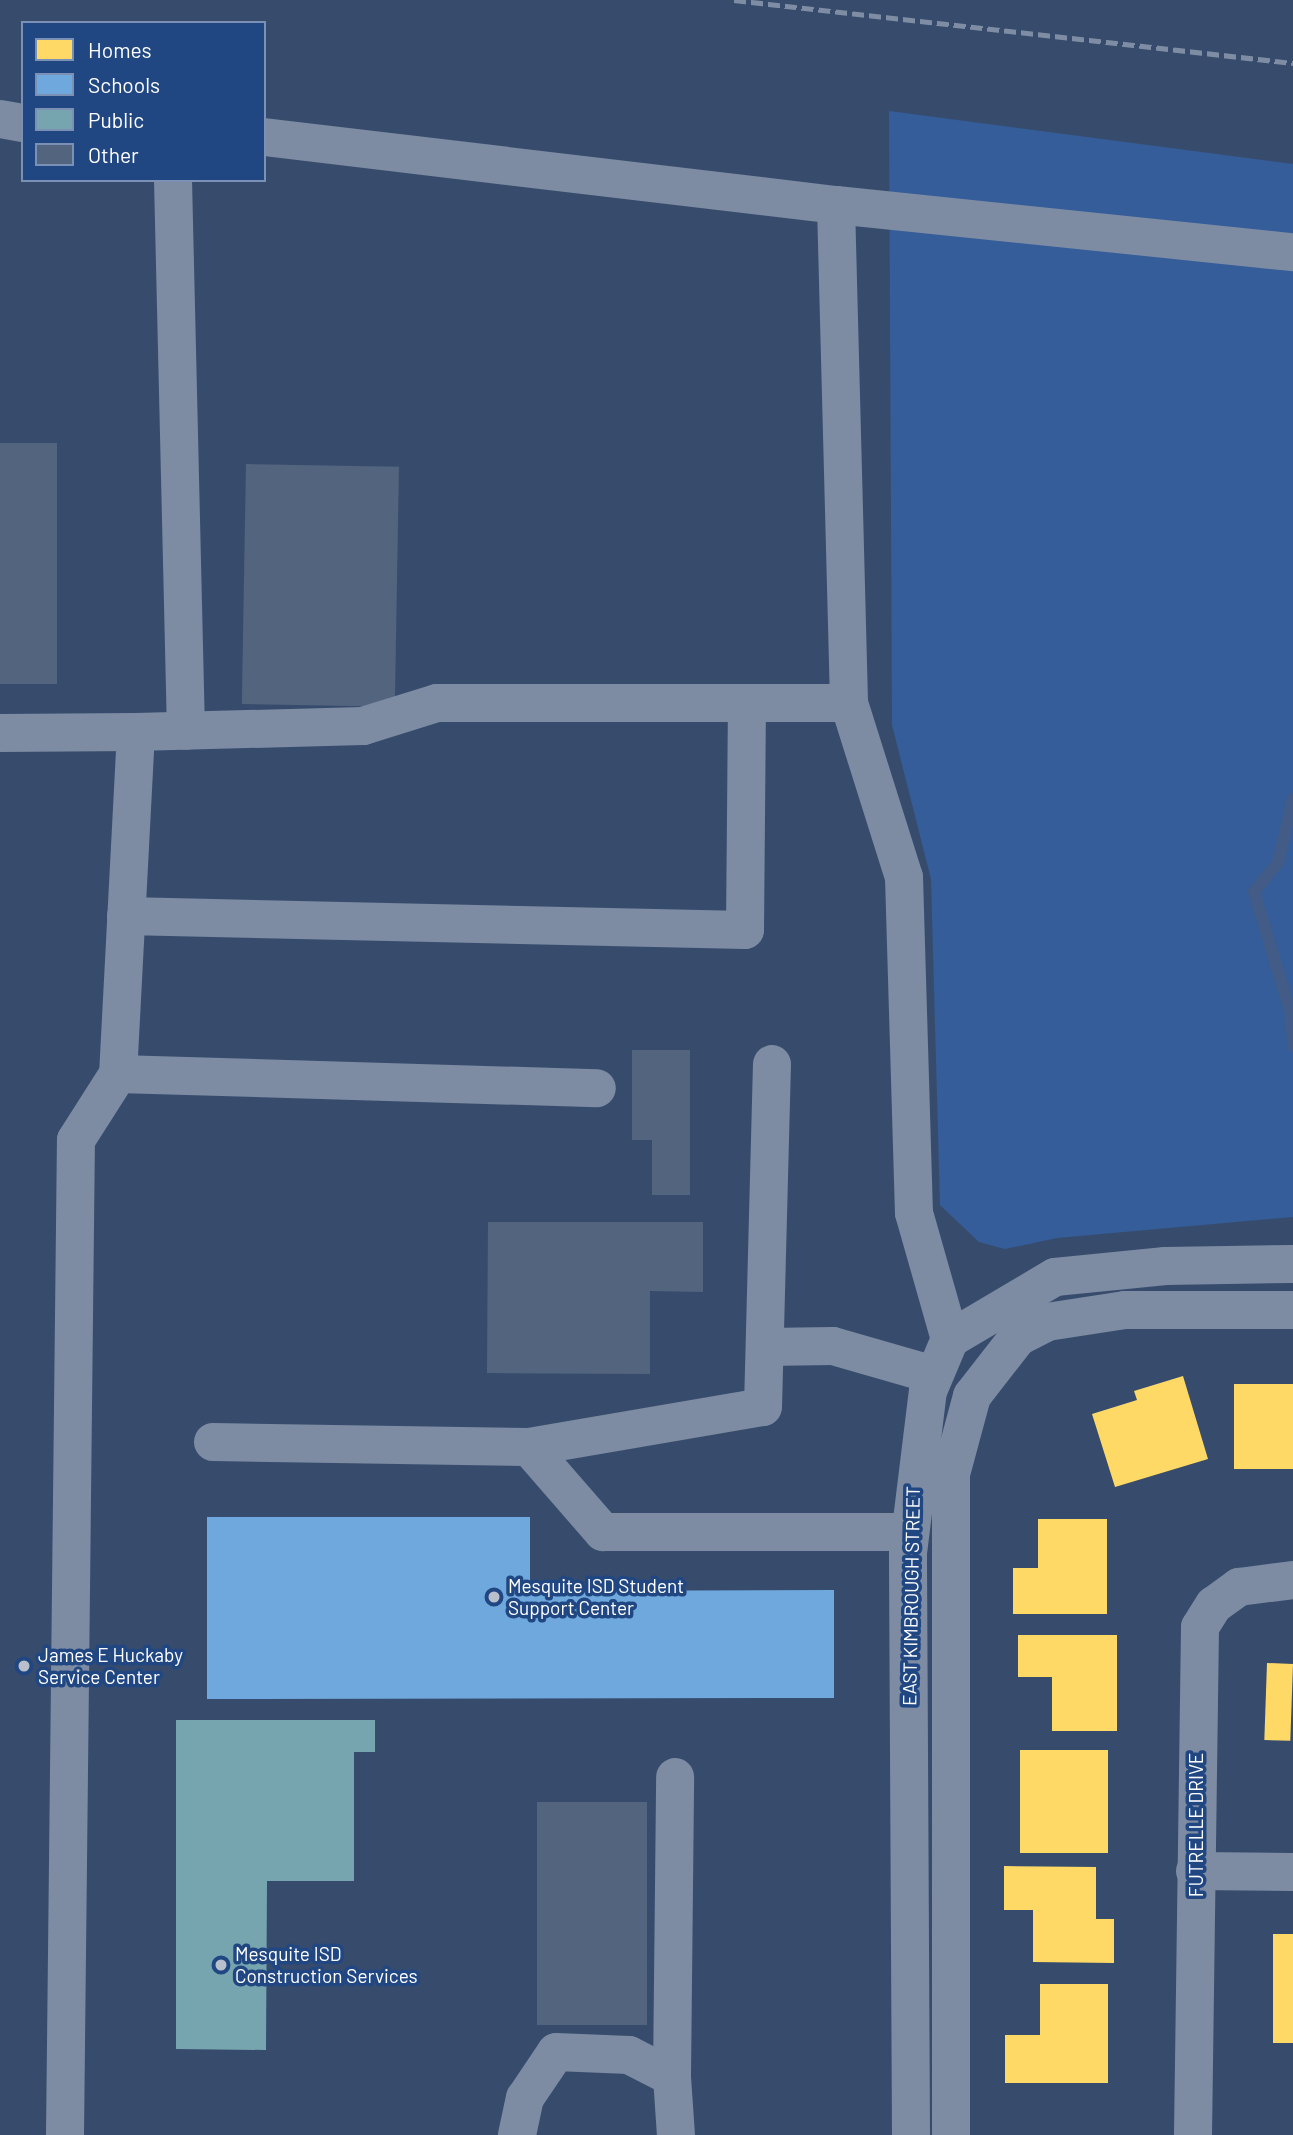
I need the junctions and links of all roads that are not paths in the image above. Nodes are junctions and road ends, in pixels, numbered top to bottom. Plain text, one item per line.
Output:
1 (0, 119) edge
2 (21, 123) edge
3 (266, 137) edge
4 (173, 182) edge
5 (836, 205) junction
6 (1293, 253) edge
7 (747, 703) junction
8 (849, 703) junction
9 (186, 731) junction
10 (0, 733) edge
11 (135, 733) junction
12 (126, 916) junction
13 (772, 1064) dead end
14 (118, 1074) junction
15 (597, 1088) dead end
16 (1293, 1264) edge
17 (1293, 1310) edge
18 (950, 1339) junction
19 (765, 1347) junction
20 (934, 1375) junction
21 (213, 1441) dead end
22 (529, 1447) junction
23 (909, 1532) junction
24 (1293, 1580) edge
25 (675, 1777) dead end
26 (1195, 1871) junction
27 (1293, 1872) edge
28 (672, 2077) junction
29 (65, 2135) edge
30 (517, 2135) edge
31 (676, 2135) edge
32 (911, 2135) edge
33 (951, 2135) edge
34 (1193, 2135) edge

1 - 2 street
3 - 5 street
4 - 9 street
5 - 6 street
5 - 8 street
7 - 8 street
7 - 9 street
7 - 12 street
8 - 18 street
9 - 11 street
10 - 11 street
11 - 12 street
12 - 14 street
13 - 19 street
14 - 15 street
14 - 29 street
16 - 18 street
17 - 33 street
18 - 20 street, EAST KIMBROUGH STREET
19 - 20 street
19 - 22 street
20 - 23 street, EAST KIMBROUGH STREET
21 - 22 street
22 - 23 street
23 - 32 street, EAST KIMBROUGH STREET
24 - 26 street, FUTRELLE DRIVE
25 - 28 street
26 - 27 street
26 - 34 street, FUTRELLE DRIVE
28 - 30 street
28 - 31 street

